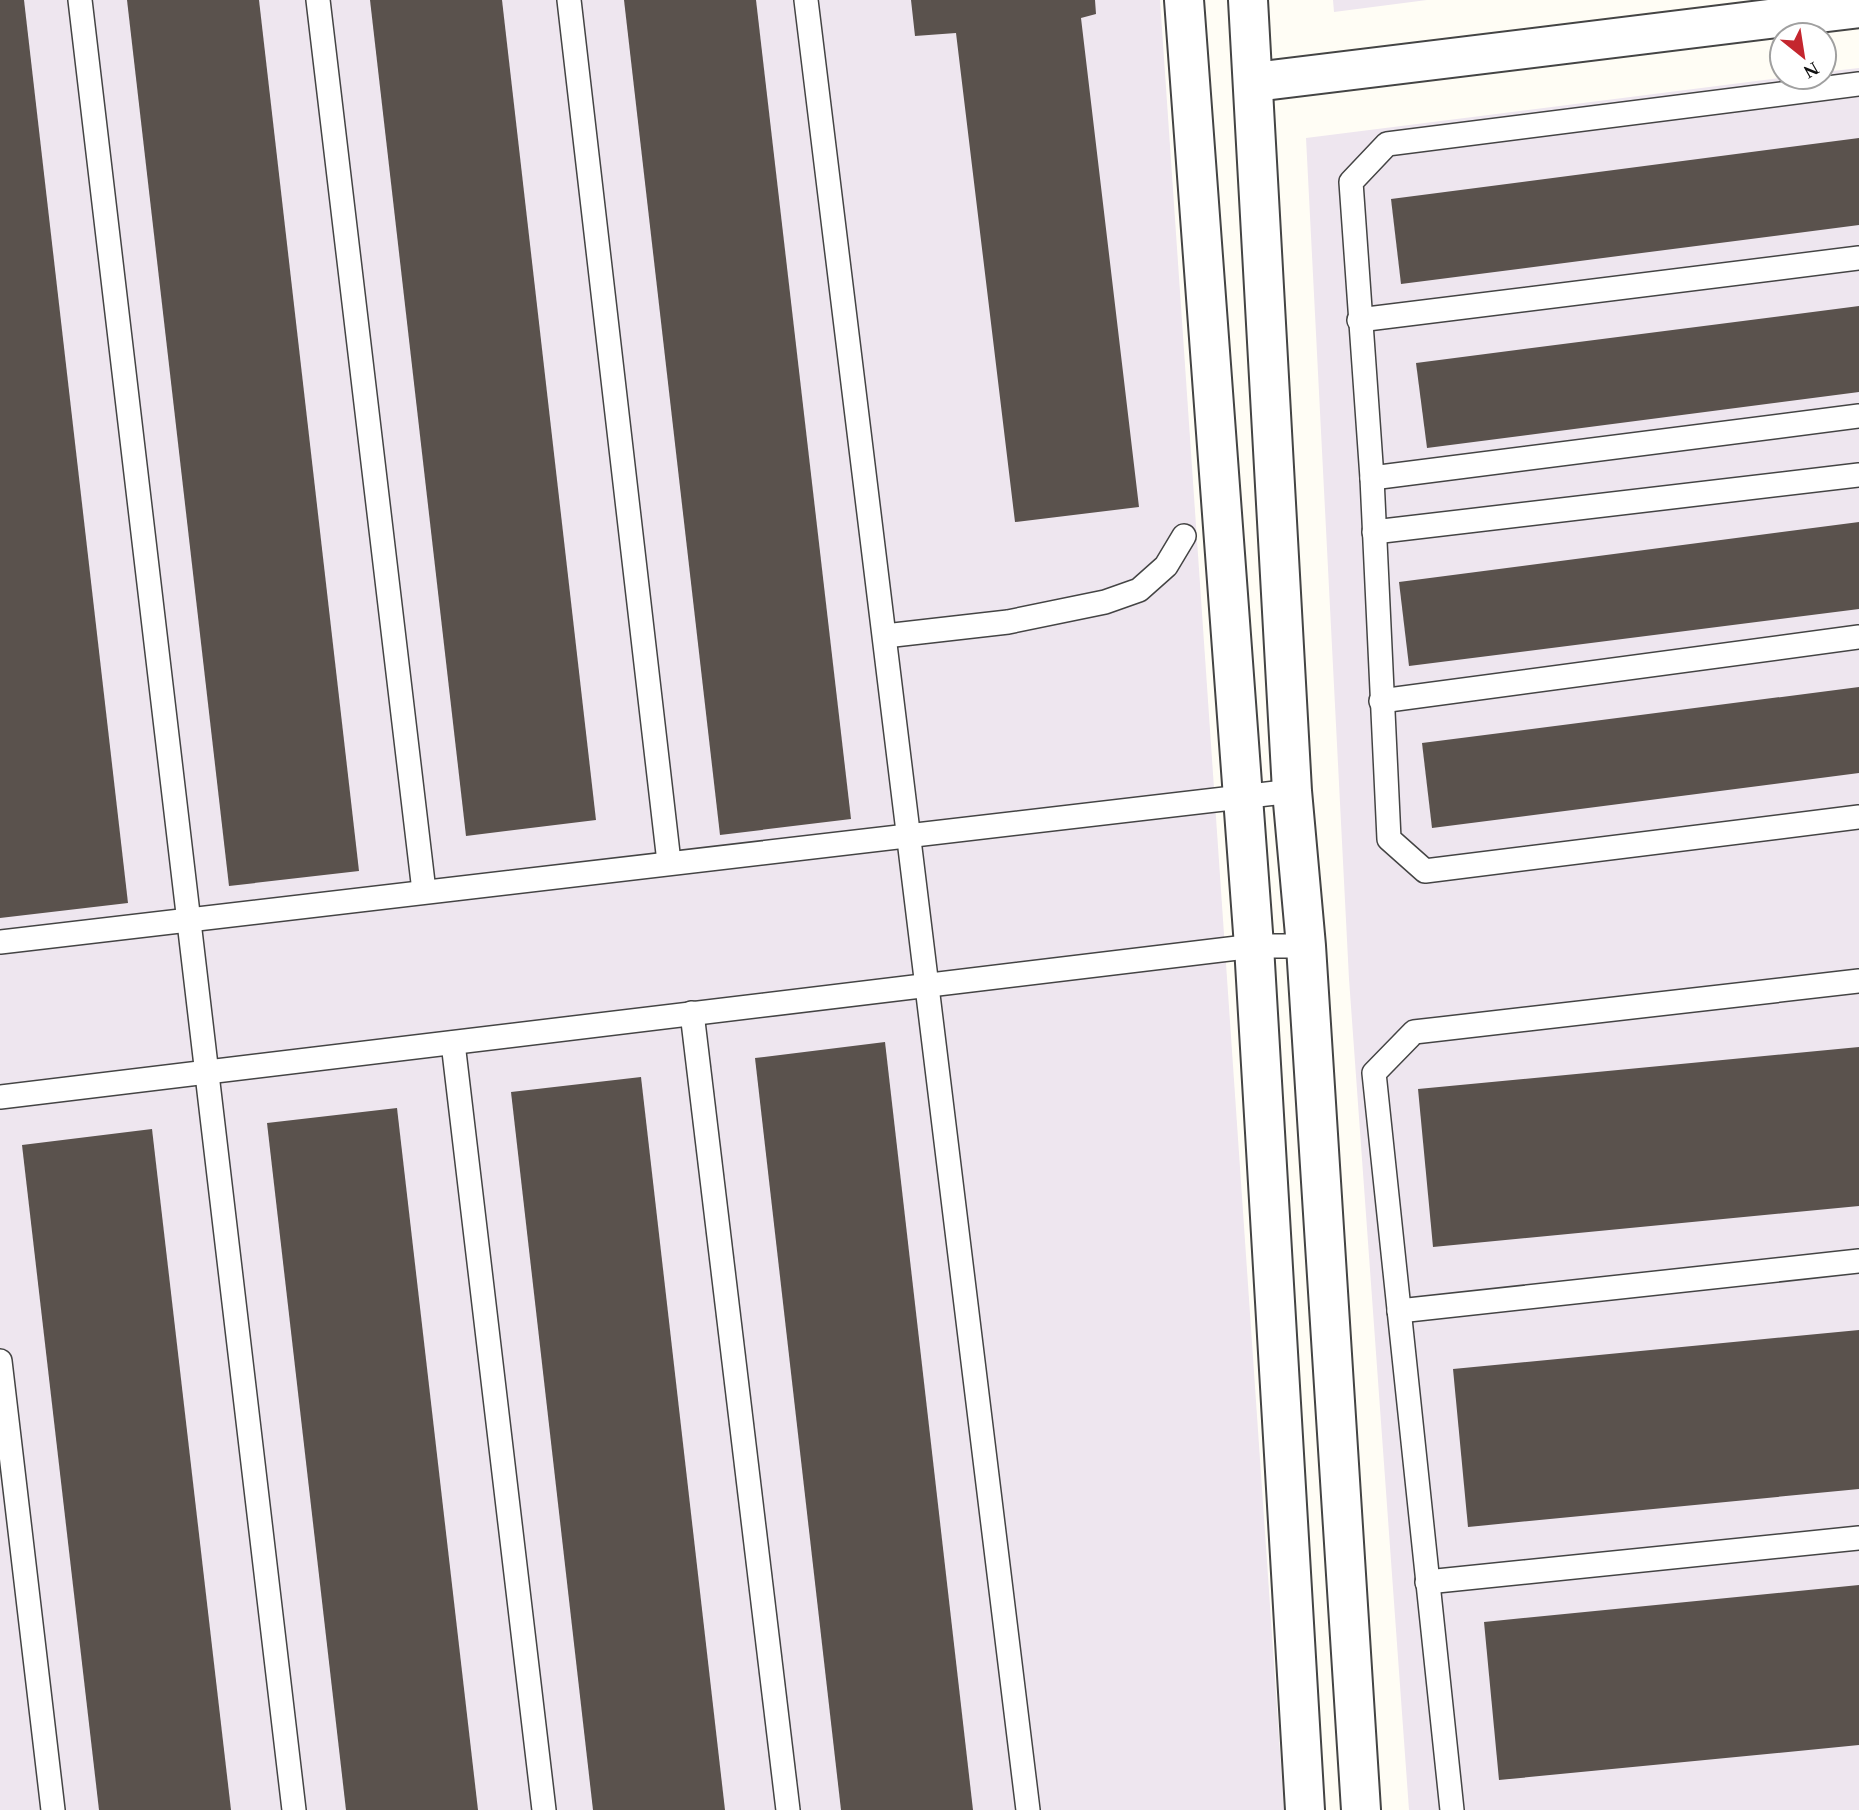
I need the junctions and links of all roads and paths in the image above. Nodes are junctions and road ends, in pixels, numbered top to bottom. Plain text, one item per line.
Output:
1 (80, 0) edge
2 (318, 0) edge
3 (569, 0) edge
4 (806, 0) edge
5 (1184, 0) edge
6 (1248, 0) edge
7 (1859, 8) edge
8 (1255, 82) junction
9 (1859, 84) edge
10 (1859, 258) edge
11 (1359, 320) junction
12 (1859, 416) edge
13 (1859, 475) edge
14 (1372, 478) junction
15 (1374, 532) junction
16 (1184, 536) dead end
17 (885, 636) junction
18 (1859, 637) edge
19 (1381, 701) junction
20 (1292, 791) junction
21 (1243, 794) junction
22 (1859, 817) edge
23 (909, 834) junction
24 (669, 862) junction
25 (424, 891) junction
26 (188, 920) junction
27 (0, 942) edge
28 (1254, 946) junction
29 (1306, 946) junction
30 (1859, 981) edge
31 (928, 985) junction
32 (692, 1013) junction
33 (453, 1042) junction
34 (207, 1072) junction
35 (0, 1097) edge
36 (1859, 1261) edge
37 (1399, 1311) junction
38 (0, 1361) edge
39 (1859, 1538) edge
40 (1427, 1582) junction
41 (52, 1810) edge
42 (294, 1810) edge
43 (544, 1810) edge
44 (788, 1810) edge
45 (1028, 1810) edge
46 (1306, 1810) edge
47 (1360, 1810) edge
48 (1452, 1810) edge

1 - 26 lane
2 - 25 lane
3 - 24 lane
4 - 17 lane
5 - 21 street
6 - 8 street
7 - 8 street
8 - 20 street
9 - 11 lane
10 - 11 lane
11 - 14 lane
12 - 14 lane
13 - 15 lane
14 - 15 lane
15 - 19 lane
16 - 17 lane
17 - 23 lane
18 - 19 lane
19 - 22 lane
20 - 21 lane
20 - 29 street
21 - 23 lane
21 - 28 street
23 - 24 lane
23 - 31 lane
24 - 25 lane
25 - 26 lane
26 - 27 lane
26 - 34 lane
28 - 29 lane
28 - 31 lane
28 - 46 street
29 - 47 street
30 - 37 lane
31 - 32 lane
31 - 45 lane
32 - 33 lane
32 - 44 lane
33 - 34 lane
33 - 43 lane
34 - 35 lane
34 - 42 lane
36 - 37 lane
37 - 40 lane
38 - 41 lane
39 - 40 lane
40 - 48 lane

